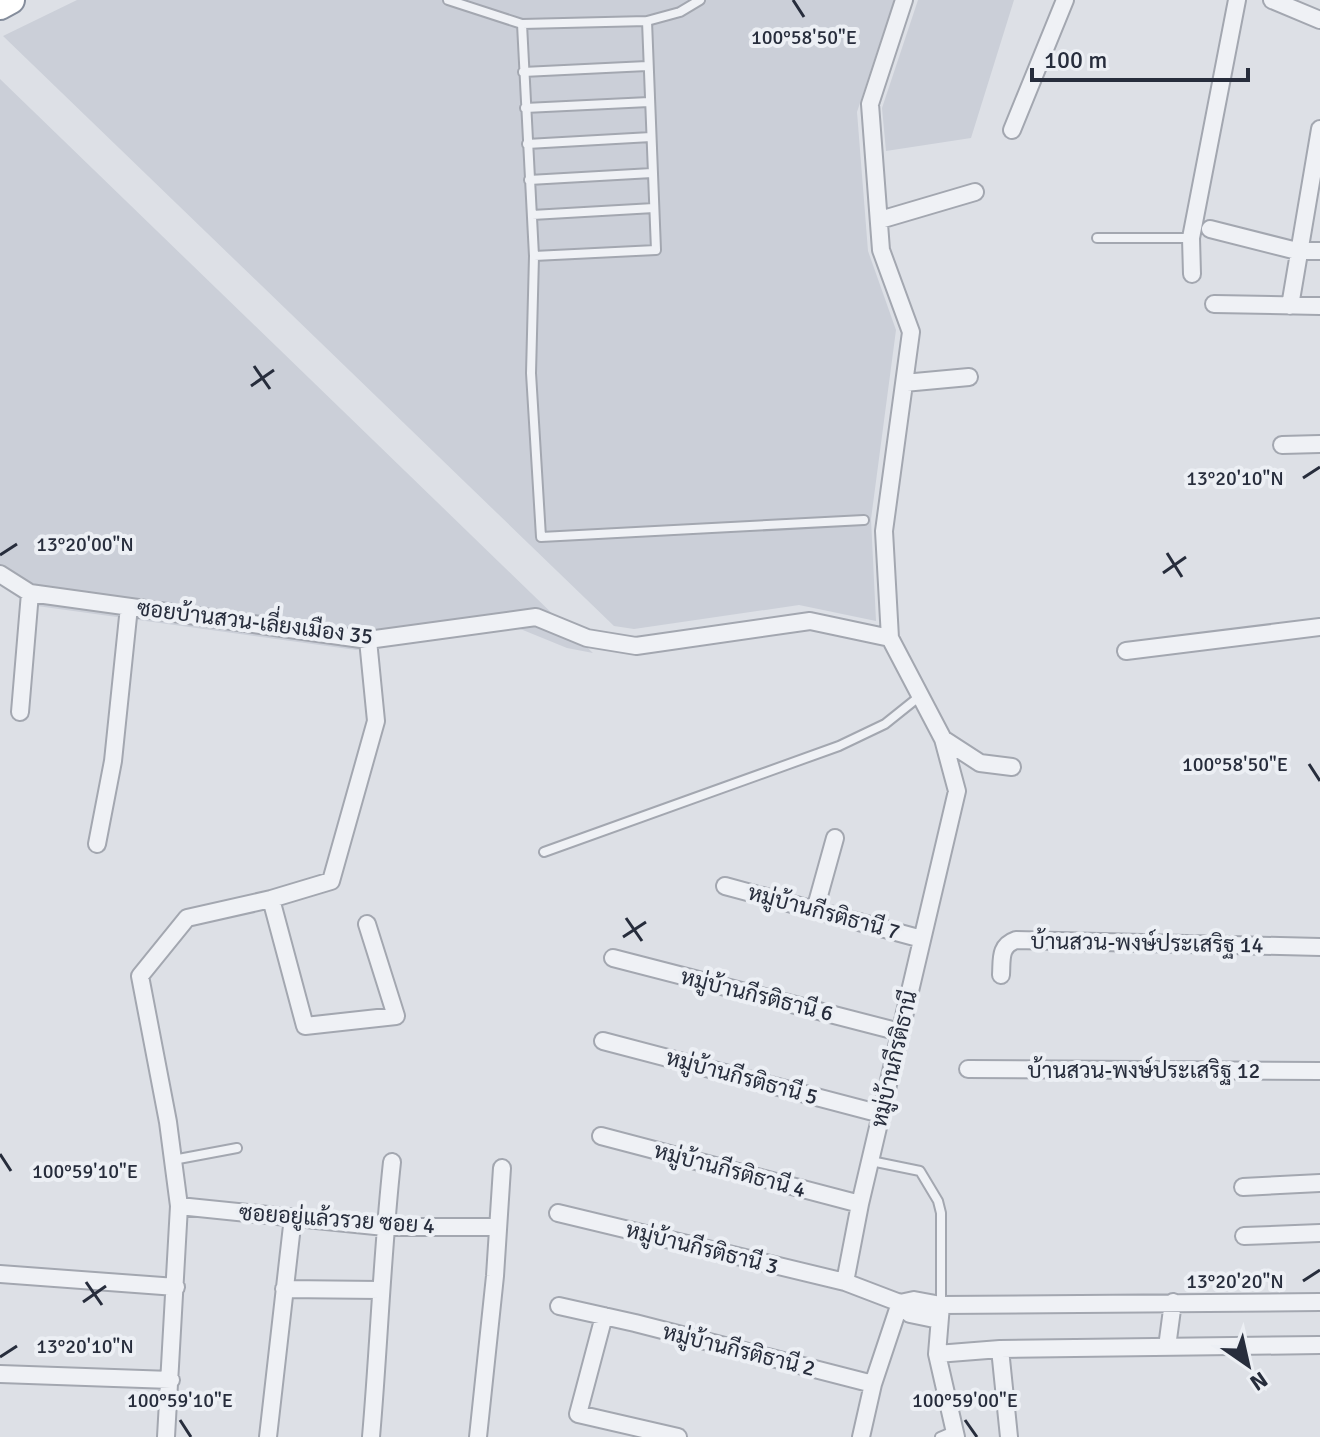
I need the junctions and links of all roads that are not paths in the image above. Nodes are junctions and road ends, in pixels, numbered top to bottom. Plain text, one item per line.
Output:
1 (11, 0) edge
2 (448, 0) edge
3 (700, 0) edge
4 (904, 0) edge
5 (1065, 0) edge
6 (1237, 0) edge
7 (1272, 0) edge
8 (0, 6) edge
9 (1320, 20) edge
10 (647, 21) junction
11 (522, 24) junction
12 (647, 66) junction
13 (523, 72) junction
14 (649, 102) junction
15 (525, 108) junction
16 (1320, 129) edge
17 (1012, 130) dead end
18 (651, 137) junction
19 (527, 144) junction
20 (652, 173) junction
21 (529, 180) junction
22 (975, 192) dead end
23 (654, 208) junction
24 (532, 215) junction
25 (880, 220) junction
26 (1210, 229) dead end
27 (1097, 238) dead end
28 (1191, 238) junction
29 (1297, 251) junction
30 (1320, 251) edge
31 (534, 256) junction
32 (1192, 274) dead end
33 (1214, 304) dead end
34 (1290, 306) junction
35 (1320, 306) edge
36 (969, 377) dead end
37 (904, 383) junction
38 (1320, 444) edge
39 (1282, 445) dead end
40 (864, 520) dead end
41 (0, 574) edge
42 (30, 593) junction
43 (129, 607) junction
44 (1320, 627) edge
45 (890, 638) junction
46 (368, 640) junction
47 (1126, 651) dead end
48 (921, 695) junction
49 (20, 712) dead end
50 (943, 739) junction
51 (1012, 767) dead end
52 (835, 838) dead end
53 (97, 844) dead end
54 (544, 852) dead end
55 (725, 886) dead end
56 (271, 899) junction
57 (815, 910) junction
58 (367, 924) dead end
59 (922, 939) junction
60 (1320, 947) edge
61 (613, 958) dead end
62 (1001, 975) dead end
63 (900, 1032) junction
64 (603, 1041) dead end
65 (968, 1069) dead end
66 (1320, 1071) edge
67 (881, 1114) junction
68 (601, 1136) dead end
69 (237, 1148) dead end
70 (173, 1160) junction
71 (870, 1161) junction
72 (392, 1162) dead end
73 (502, 1168) dead end
74 (1320, 1183) edge
75 (1243, 1187) dead end
76 (860, 1204) junction
77 (179, 1206) junction
78 (558, 1213) dead end
79 (293, 1217) junction
80 (385, 1227) junction
81 (496, 1227) junction
82 (1320, 1233) edge
83 (1244, 1236) dead end
84 (0, 1274) edge
85 (845, 1282) junction
86 (176, 1287) junction
87 (284, 1289) junction
88 (380, 1290) junction
89 (1173, 1302) junction
90 (1320, 1302) edge
91 (900, 1303) junction
92 (559, 1306) dead end
93 (940, 1313) junction
94 (604, 1316) junction
95 (1320, 1345) edge
96 (1167, 1347) junction
97 (1000, 1349) junction
98 (937, 1354) junction
99 (0, 1374) edge
100 (171, 1380) junction
101 (873, 1384) junction
102 (950, 1435) edge
103 (166, 1437) edge
104 (268, 1437) edge
105 (371, 1437) edge
106 (478, 1437) edge
107 (678, 1437) edge
108 (861, 1437) edge
109 (1009, 1437) edge

1 - 8 highway
2 - 11 lane
3 - 10 lane
4 - 25 street
5 - 17 street
6 - 28 street
7 - 9 street
10 - 11 lane
10 - 12 lane
11 - 13 lane
12 - 13 lane
12 - 14 lane
13 - 15 lane
14 - 15 lane
14 - 18 lane
15 - 19 lane
16 - 29 street
18 - 19 lane
18 - 20 lane
19 - 21 lane
20 - 21 lane
20 - 23 lane
21 - 24 lane
22 - 25 street
23 - 24 lane
23 - 31 lane
24 - 31 lane
25 - 37 street
26 - 29 street
27 - 28 lane
28 - 32 street
29 - 30 street
29 - 34 street
31 - 40 lane
33 - 34 street
34 - 35 street
36 - 37 street
37 - 45 street
38 - 39 street
41 - 42 street, ซอยบ้านสวน-เลี่ยงเมือง 35
42 - 43 street, ซอยบ้านสวน-เลี่ยงเมือง 35
42 - 49 street
43 - 46 street, ซอยบ้านสวน-เลี่ยงเมือง 35
43 - 53 street
44 - 47 street
45 - 46 street, ซอยบ้านสวน-เลี่ยงเมือง 35
45 - 48 street, หมู่บ้านกีรติธานี
46 - 56 street
48 - 50 street, หมู่บ้านกีรติธานี
48 - 54 lane
50 - 51 street
50 - 59 street, หมู่บ้านกีรติธานี
52 - 57 street
55 - 57 street, หมู่บ้านกีรติธานี 7
56 - 58 street
56 - 70 street
57 - 59 street, หมู่บ้านกีรติธานี 7
59 - 63 street, หมู่บ้านกีรติธานี
60 - 62 street, บ้านสวน-พงษ์ประเสริฐ 14
61 - 63 street, หมู่บ้านกีรติธานี 6
63 - 67 street, หมู่บ้านกีรติธานี
64 - 67 street, หมู่บ้านกีรติธานี 5
65 - 66 street, บ้านสวน-พงษ์ประเสริฐ 12
67 - 71 street, หมู่บ้านกีรติธานี
68 - 76 street, หมู่บ้านกีรติธานี 4
69 - 70 lane
70 - 77 street
71 - 76 street, หมู่บ้านกีรติธานี
71 - 93 lane
72 - 80 street
73 - 81 street
74 - 75 street
76 - 85 street, หมู่บ้านกีรติธานี
77 - 79 street, ซอยอยู่แล้วรวย ซอย 4
77 - 86 street
78 - 85 street, หมู่บ้านกีรติธานี 3
79 - 80 street, ซอยอยู่แล้วรวย ซอย 4
79 - 87 street
80 - 81 street, ซอยอยู่แล้วรวย ซอย 4
80 - 88 street
81 - 106 street
82 - 83 street
84 - 86 street
85 - 91 street
86 - 100 street
87 - 88 street
87 - 104 street
88 - 105 street
89 - 90 street
89 - 93 street
89 - 96 street
91 - 93 street
91 - 101 street
92 - 94 street, หมู่บ้านกีรติธานี 2
93 - 98 street
94 - 101 street, หมู่บ้านกีรติธานี 2
94 - 107 street
95 - 96 street
96 - 97 street
97 - 98 street
97 - 109 street
98 - 102 street
99 - 100 street
100 - 103 street
101 - 108 street

